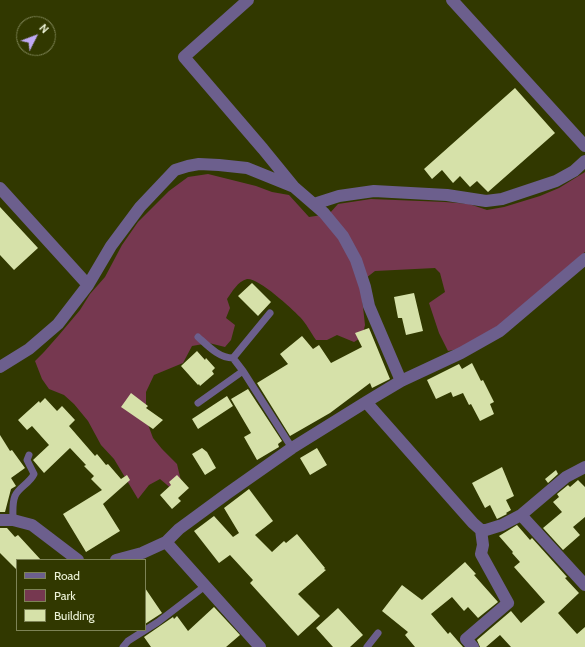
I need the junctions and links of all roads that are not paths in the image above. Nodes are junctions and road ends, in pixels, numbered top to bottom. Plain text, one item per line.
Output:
1 (248, 0) edge
2 (452, 0) edge
3 (585, 146) edge
4 (585, 161) edge
5 (294, 187) junction
6 (0, 188) edge
7 (314, 204) junction
8 (585, 259) edge
9 (88, 285) junction
10 (270, 313) dead end
11 (198, 337) dead end
12 (233, 358) junction
13 (0, 367) edge
14 (243, 371) junction
15 (401, 380) junction
16 (366, 402) junction
17 (198, 403) dead end
18 (292, 448) junction
19 (29, 454) dead end
20 (585, 468) edge
21 (521, 515) junction
22 (0, 520) edge
23 (13, 520) junction
24 (481, 530) junction
25 (166, 542) junction
26 (77, 559) edge
27 (120, 559) edge
28 (585, 585) edge
29 (206, 586) junction
30 (146, 630) edge
31 (144, 631) edge
32 (378, 633) dead end
33 (123, 647) edge
34 (260, 647) edge
35 (367, 647) edge
36 (473, 647) edge

1 - 5 street
2 - 3 street
4 - 7 street
5 - 7 street
5 - 9 street
6 - 9 street
7 - 15 street
8 - 15 street
9 - 13 street
10 - 12 lane
11 - 12 lane
12 - 14 lane
14 - 17 lane
14 - 18 lane
15 - 16 street
16 - 18 street
16 - 24 street
18 - 25 street
19 - 23 lane
20 - 21 street
21 - 24 street
21 - 28 street
22 - 23 street
23 - 26 street
24 - 36 street
25 - 27 street
25 - 29 street
29 - 30 lane
29 - 34 street
31 - 33 lane
32 - 35 lane

